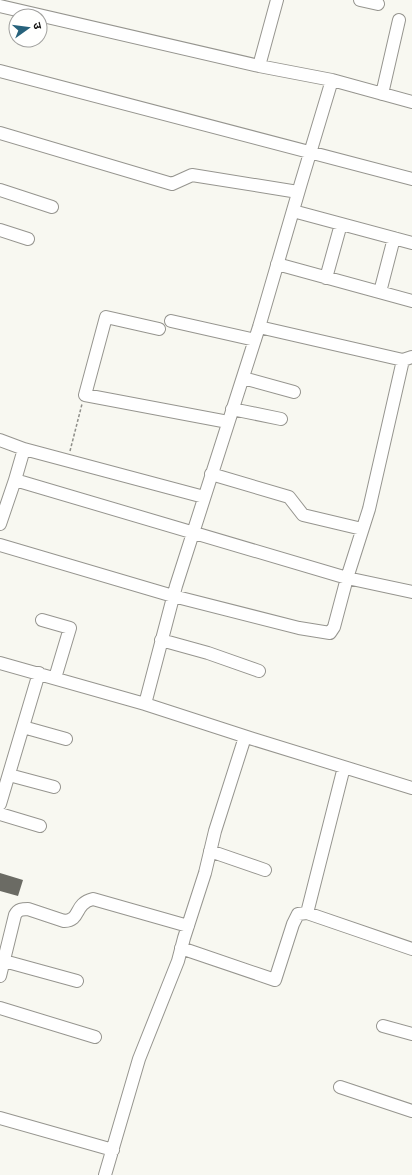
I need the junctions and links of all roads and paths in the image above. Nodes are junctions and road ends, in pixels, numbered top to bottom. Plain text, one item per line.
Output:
1 (276, 0) edge
2 (360, 0) edge
3 (378, 4) dead end
4 (0, 6) edge
5 (399, 20) dead end
6 (259, 66) junction
7 (0, 71) edge
8 (332, 80) junction
9 (382, 94) junction
10 (412, 102) edge
11 (0, 133) edge
12 (310, 152) junction
13 (412, 179) edge
14 (0, 190) edge
15 (298, 192) junction
16 (52, 207) dead end
17 (292, 211) junction
18 (341, 224) junction
19 (0, 230) edge
20 (394, 238) junction
21 (28, 239) dead end
22 (412, 243) edge
23 (277, 264) junction
24 (326, 278) junction
25 (380, 292) junction
26 (412, 301) edge
27 (170, 321) dead end
28 (259, 328) junction
29 (159, 329) dead end
30 (255, 340) junction
31 (408, 358) edge
32 (243, 378) junction
33 (294, 392) dead end
34 (85, 395) junction
35 (232, 409) junction
36 (281, 419) dead end
37 (228, 422) junction
38 (0, 440) edge
39 (24, 449) junction
40 (68, 461) junction
41 (211, 474) junction
42 (15, 480) junction
43 (204, 497) junction
44 (0, 524) edge
45 (362, 529) junction
46 (193, 532) junction
47 (0, 545) edge
48 (347, 578) junction
49 (412, 592) edge
50 (173, 596) junction
51 (42, 620) dead end
52 (161, 640) junction
53 (0, 662) edge
54 (260, 670) dead end
55 (39, 673) junction
56 (56, 678) junction
57 (145, 704) junction
58 (23, 727) junction
59 (245, 736) junction
60 (66, 739) dead end
61 (344, 767) junction
62 (9, 775) junction
63 (54, 787) dead end
64 (412, 788) edge
65 (0, 804) edge
66 (0, 814) edge
67 (40, 826) dead end
68 (210, 851) junction
69 (265, 870) dead end
70 (306, 913) junction
71 (188, 926) junction
72 (181, 948) junction
73 (412, 949) edge
74 (4, 961) junction
75 (0, 976) edge
76 (77, 981) dead end
77 (0, 1008) edge
78 (383, 1026) dead end
79 (412, 1034) edge
80 (95, 1037) dead end
81 (340, 1088) dead end
82 (412, 1111) edge
83 (0, 1118) edge
84 (113, 1150) junction
85 (105, 1175) edge

1 - 6 street
2 - 3 street
4 - 6 street
5 - 9 street
6 - 8 street
7 - 12 street
8 - 9 street
8 - 12 street
9 - 10 street
11 - 15 street
12 - 13 street
12 - 15 street
14 - 16 street
15 - 17 street
17 - 18 street
17 - 23 street
18 - 20 street
18 - 24 street
19 - 21 street
20 - 22 street
20 - 25 street
23 - 24 street
23 - 28 street
24 - 25 street
25 - 26 street
27 - 30 street
28 - 30 street
28 - 31 street
29 - 34 street
30 - 32 street
31 - 45 street
32 - 33 street
32 - 35 street
34 - 37 street
34 - 40 path
35 - 36 street
35 - 37 street
37 - 41 street
38 - 39 street
39 - 40 street
39 - 42 street
40 - 43 street
41 - 43 street
41 - 45 street
42 - 44 street
42 - 46 street
43 - 46 street
45 - 48 street
46 - 48 street
46 - 50 street
47 - 50 street
48 - 49 street
48 - 50 street
50 - 52 street
51 - 56 street
52 - 54 street
52 - 57 street
53 - 55 street
55 - 56 street
55 - 58 street
56 - 57 street
57 - 59 street
58 - 60 street
58 - 62 street
59 - 61 street
59 - 68 street
61 - 64 street
61 - 70 street
62 - 63 street
62 - 65 street
66 - 67 street
68 - 69 street
68 - 71 street
70 - 72 street
70 - 73 street
71 - 72 street
71 - 74 street
72 - 84 street
74 - 75 street
74 - 76 street
77 - 80 street
78 - 79 street
81 - 82 street
83 - 84 street
84 - 85 street

